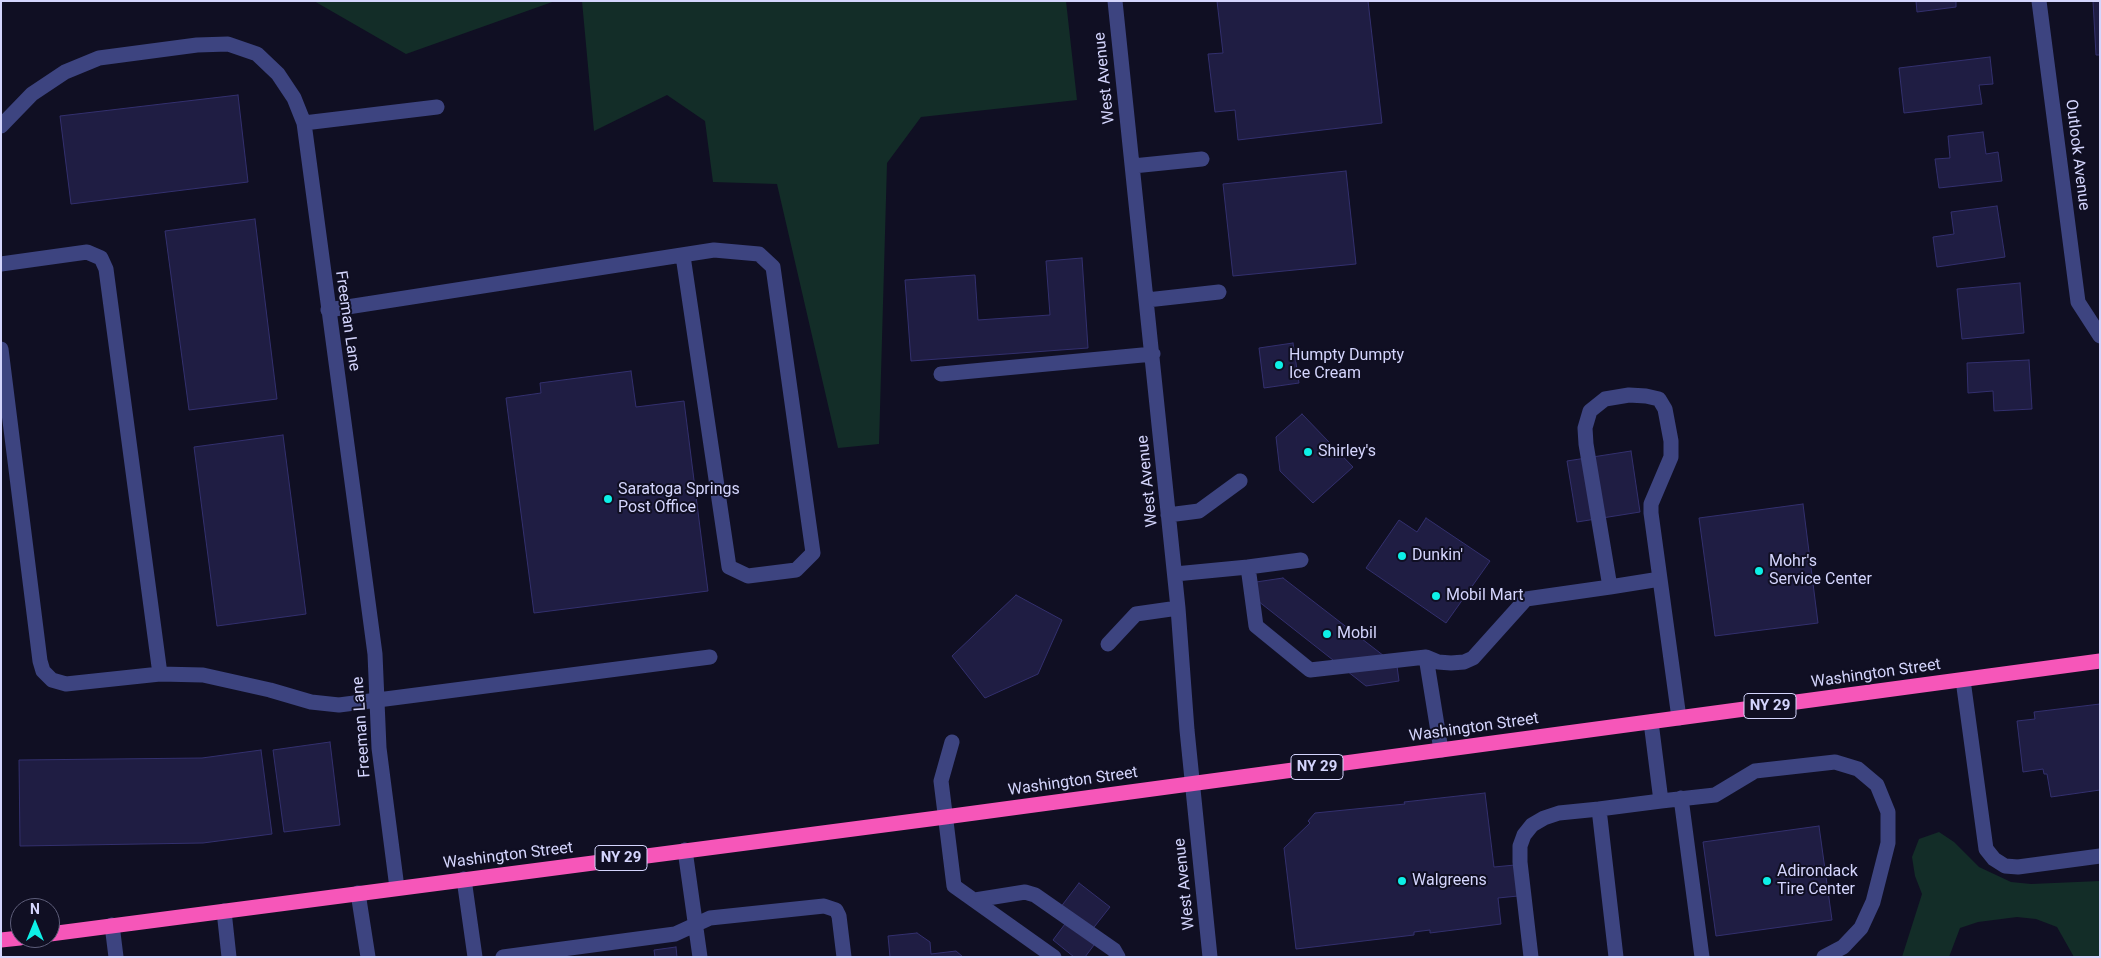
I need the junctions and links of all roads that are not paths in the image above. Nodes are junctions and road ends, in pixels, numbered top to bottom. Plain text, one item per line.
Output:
1 (1115, 1) edge
2 (2039, 1) edge
3 (437, 108) dead end
4 (304, 123) junction
5 (1, 126) edge
6 (1202, 159) dead end
7 (1133, 166) junction
8 (683, 256) junction
9 (1, 264) edge
10 (1218, 292) dead end
11 (1147, 300) junction
12 (328, 310) junction
13 (2100, 336) edge
14 (1, 349) edge
15 (1153, 354) junction
16 (941, 374) dead end
17 (1240, 482) dead end
18 (1168, 515) junction
19 (1301, 560) dead end
20 (1248, 567) junction
21 (1175, 574) junction
22 (1660, 579) junction
23 (1610, 587) junction
24 (1178, 608) junction
25 (1108, 644) dead end
26 (710, 657) dead end
27 (1426, 657) junction
28 (2100, 661) edge
29 (160, 674) junction
30 (1963, 680) junction
31 (377, 701) junction
32 (1679, 718) junction
33 (1651, 722) junction
34 (952, 742) dead end
35 (1441, 750) junction
36 (1193, 783) junction
37 (1681, 798) junction
38 (1661, 801) junction
39 (1599, 809) junction
40 (945, 816) junction
41 (685, 850) junction
42 (2100, 856) edge
43 (464, 879) junction
44 (397, 888) junction
45 (358, 893) junction
46 (975, 900) junction
47 (224, 911) junction
48 (112, 925) junction
49 (695, 925) junction
50 (60, 933) edge
51 (116, 957) edge
52 (229, 957) edge
53 (368, 957) edge
54 (475, 957) edge
55 (503, 957) edge
56 (700, 957) edge
57 (844, 957) edge
58 (1054, 957) edge
59 (1118, 957) edge
60 (1210, 957) edge
61 (1531, 957) edge
62 (1616, 957) edge
63 (1702, 957) edge
64 (1824, 957) edge

1 - 7 street, West Avenue
2 - 13 street, Outlook Avenue
3 - 4 street
4 - 5 street, Freeman Lane
4 - 12 street, Freeman Lane
6 - 7 street
7 - 11 street, West Avenue
8 - 8 street
8 - 12 street
9 - 29 street
10 - 11 street
11 - 15 street, West Avenue
12 - 31 street, Freeman Lane
14 - 29 street
15 - 16 street
15 - 18 street, West Avenue
17 - 18 street
18 - 21 street, West Avenue
19 - 20 street
20 - 21 street
20 - 27 street
21 - 24 street, West Avenue
22 - 23 street
22 - 23 street
22 - 32 street
23 - 27 street
24 - 25 street
24 - 36 street, West Avenue
26 - 31 street
27 - 35 street
28 - 30 highway, Washington Street / NY 29
29 - 31 street
30 - 32 highway, Washington Street / NY 29
30 - 42 street
31 - 44 street, Freeman Lane
32 - 33 highway, Washington Street / NY 29
33 - 35 highway, Washington Street / NY 29
33 - 38 street
34 - 40 street
35 - 36 highway, Washington Street / NY 29
36 - 40 highway, Washington Street / NY 29
36 - 60 street, West Avenue
37 - 38 street
37 - 63 street
37 - 64 street
38 - 39 street
39 - 61 street
39 - 62 street
40 - 41 highway, Washington Street / NY 29
40 - 46 street
41 - 43 highway, Washington Street / NY 29
41 - 49 street
43 - 44 highway, Washington Street / NY 29
43 - 54 street
44 - 45 highway, Washington Street / NY 29
45 - 47 highway, Washington Street / NY 29
45 - 53 street
46 - 58 street
46 - 59 street
47 - 48 highway, Washington Street / NY 29
47 - 52 street
48 - 50 highway, Washington Street / NY 29
48 - 51 street
49 - 55 street
49 - 56 street
49 - 57 street

